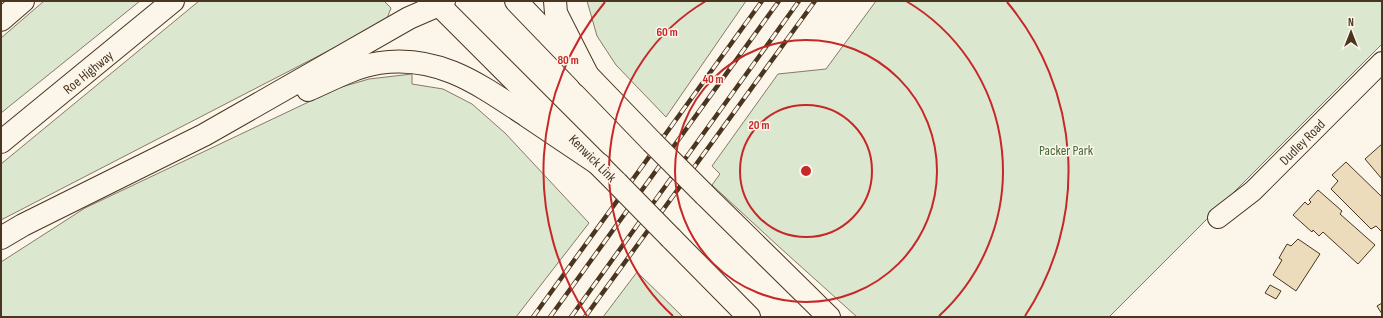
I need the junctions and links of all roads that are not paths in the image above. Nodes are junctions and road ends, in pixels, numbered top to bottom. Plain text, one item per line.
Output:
1 (23, 1) edge
2 (173, 1) edge
3 (516, 1) edge
4 (555, 1) edge
5 (439, 2) edge
6 (1, 20) edge
7 (1382, 62) edge
8 (588, 76) junction
9 (204, 135) junction
10 (1, 142) edge
11 (600, 165) junction
12 (1218, 218) dead end
13 (1, 238) edge
14 (749, 317) edge
15 (829, 317) edge

1 - 6 highway
2 - 10 highway, Roe Highway
3 - 8 highway
4 - 8 highway
5 - 9 highway
5 - 11 highway, Kenwick Link
7 - 12 street, Dudley Road
8 - 15 highway, bridge
9 - 11 highway
9 - 13 highway
11 - 14 highway, Kenwick Link, bridge

